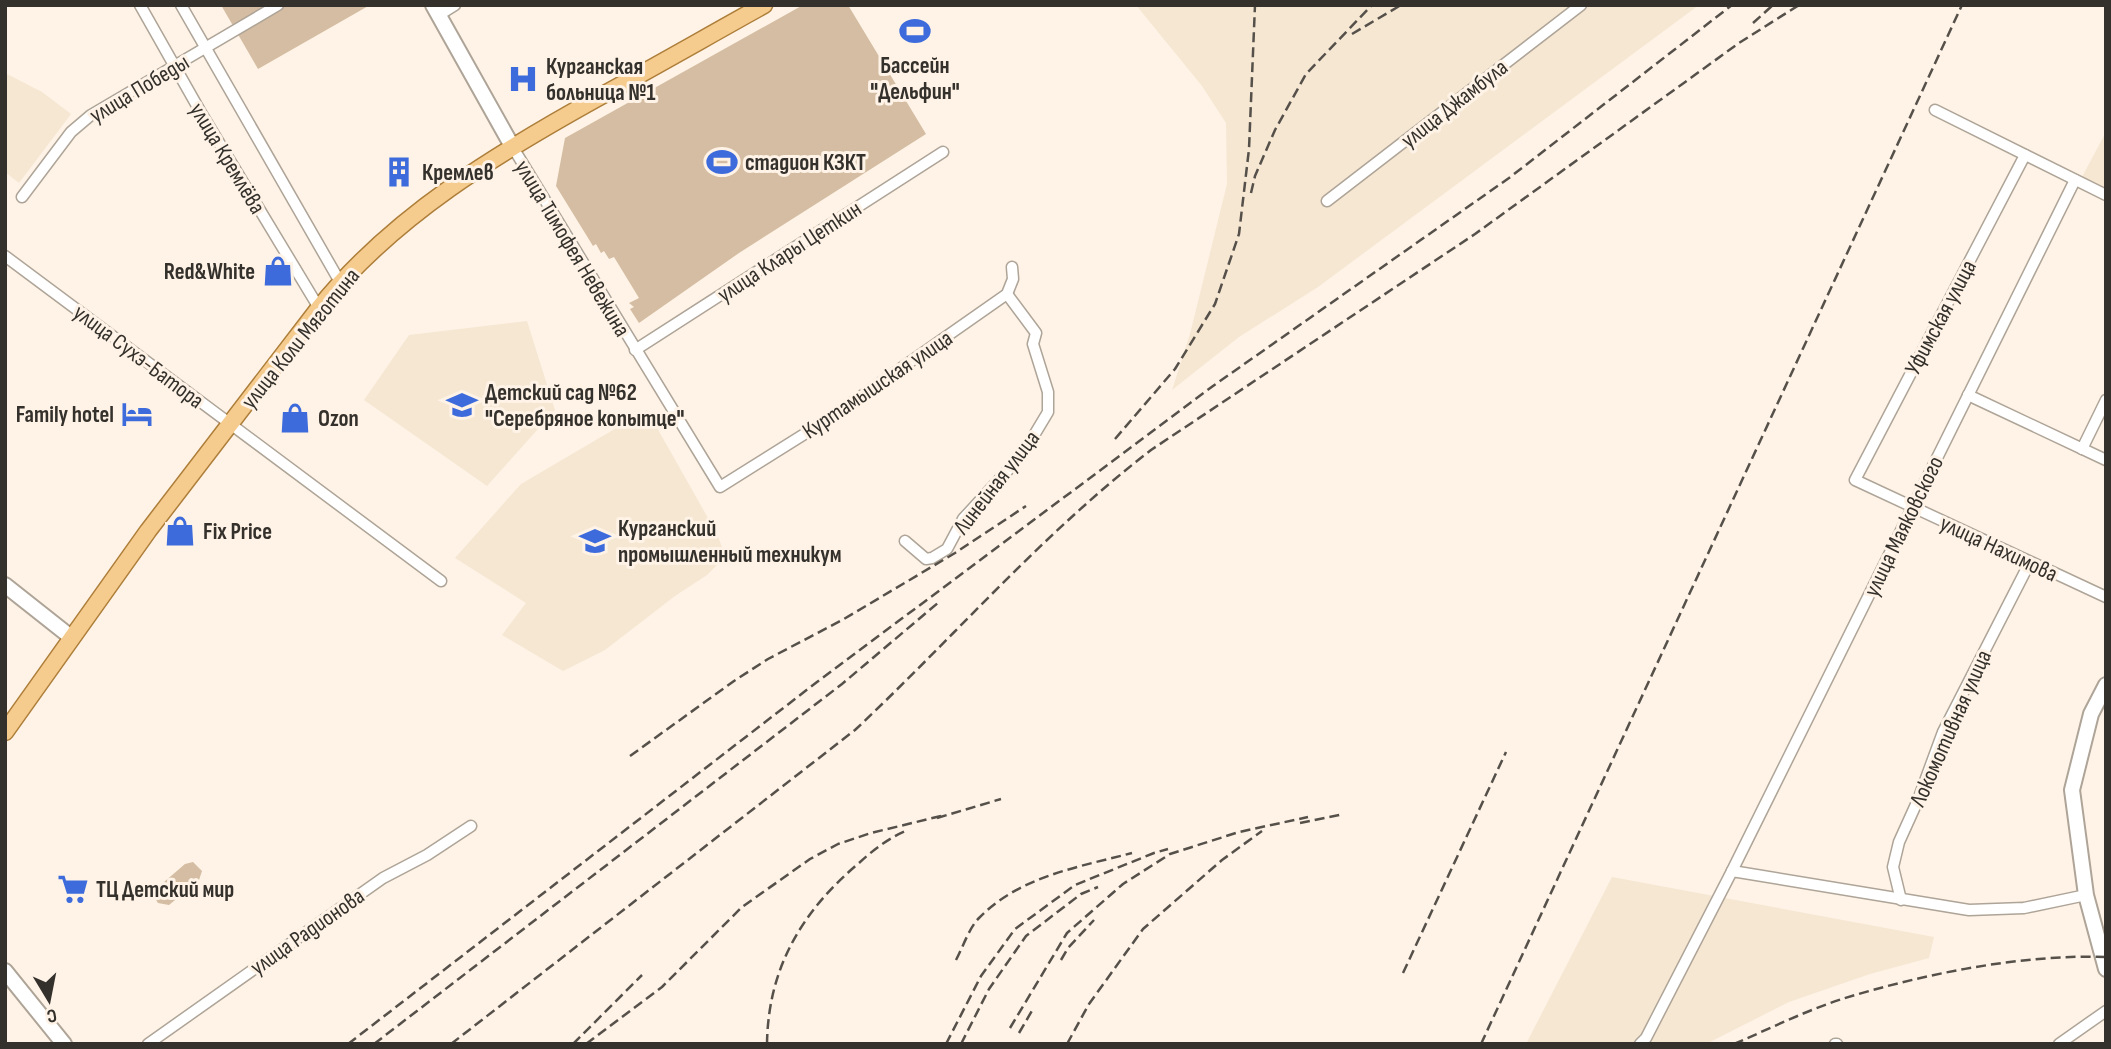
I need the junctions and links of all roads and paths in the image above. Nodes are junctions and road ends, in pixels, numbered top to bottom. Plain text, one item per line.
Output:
1 (140, 5) edge
2 (181, 5) edge
3 (278, 5) edge
4 (455, 5) edge
5 (764, 5) edge
6 (1581, 5) edge
7 (436, 10) edge
8 (206, 48) junction
9 (174, 66) junction
10 (1935, 110) dead end
11 (512, 146) junction
12 (943, 152) dead end
13 (2025, 155) junction
14 (2075, 180) junction
15 (2106, 195) edge
16 (22, 197) dead end
17 (1327, 201) dead end
18 (5, 256) edge
19 (1012, 267) dead end
20 (340, 282) junction
21 (1007, 294) junction
22 (319, 308) junction
23 (635, 350) junction
24 (1968, 396) junction
25 (2106, 400) edge
26 (231, 425) junction
27 (2082, 449) junction
28 (2106, 460) edge
29 (1855, 480) joint
30 (720, 487) joint
31 (1913, 507) junction
32 (905, 541) dead end
33 (2030, 562) junction
34 (441, 581) dead end
35 (5, 585) edge
36 (2106, 597) edge
37 (72, 638) junction
38 (2106, 685) edge
39 (5, 732) edge
40 (471, 826) dead end
41 (1732, 871) junction
42 (2086, 895) junction
43 (1901, 900) junction
44 (2106, 969) edge
45 (5, 971) edge
46 (2106, 1011) edge
47 (64, 1044) edge
48 (149, 1044) edge
49 (1640, 1044) edge
50 (2059, 1044) edge

1 - 9 street, улица Кремлёва
2 - 8 street, улица Кремлёва
3 - 8 street, улица Победы
4 - 7 street
5 - 11 main road, улица Коли Мяготина
6 - 17 street, улица Джамбула
7 - 11 street, улица Тимофея Невежина
8 - 9 street, улица Победы
8 - 20 street, улица Кремлёва
9 - 16 street, улица Победы
9 - 22 street, улица Кремлёва
10 - 13 street
11 - 20 main road, улица Коли Мяготина
11 - 23 street, улица Тимофея Невежина
12 - 23 street, улица Клары Цеткин
13 - 14 street
13 - 29 street, Уфимская улица
14 - 15 street
14 - 24 street, улица Маяковского
18 - 26 street, улица Сухэ-Батора
19 - 21 street
20 - 22 main road, улица Коли Мяготина
21 - 30 street, Куртамышская улица
21 - 32 street, Линейная улица
22 - 26 main road, улица Коли Мяготина
23 - 30 street, улица Тимофея Невежина
24 - 27 street
24 - 31 street, улица Маяковского
25 - 27 street
26 - 34 street, улица Сухэ-Батора
26 - 37 main road, улица Коли Мяготина
27 - 28 street
29 - 31 street, улица Нахимова
31 - 33 street, улица Нахимова
31 - 41 street, улица Маяковского
33 - 36 street, улица Нахимова
33 - 43 street, Локомотивная улица
35 - 37 street
37 - 39 main road, улица Коли Мяготина
38 - 42 street
40 - 48 street, улица Радионова
41 - 43 street
41 - 49 street, улица Маяковского
42 - 43 street
42 - 44 street
45 - 47 street
46 - 50 street

